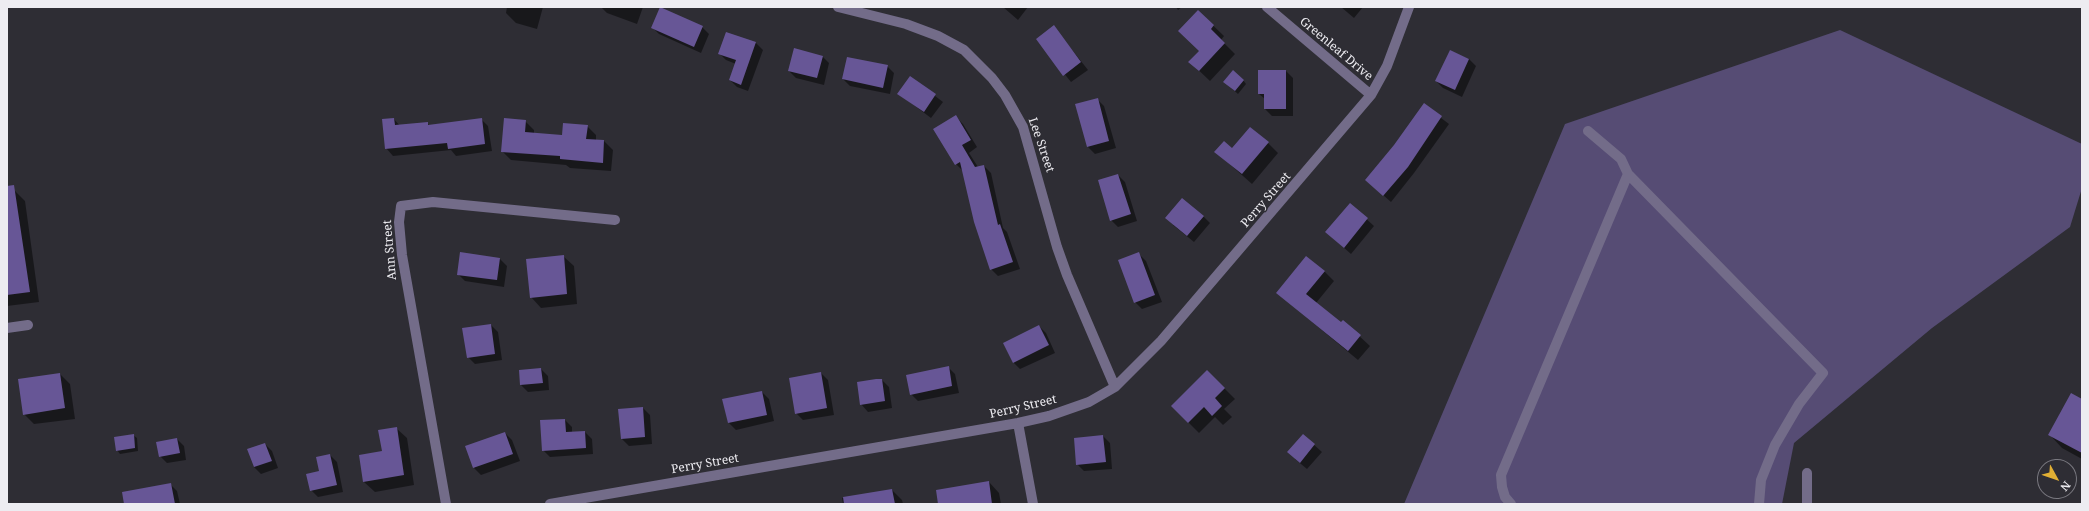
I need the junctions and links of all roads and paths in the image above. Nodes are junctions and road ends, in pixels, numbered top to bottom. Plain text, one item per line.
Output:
1 (838, 7) edge
2 (1267, 7) edge
3 (1409, 7) edge
4 (1371, 95) junction
5 (1588, 131) dead end
6 (1628, 174) junction
7 (615, 220) dead end
8 (28, 325) dead end
9 (7, 328) edge
10 (1115, 387) junction
11 (1018, 423) junction
12 (1807, 473) dead end
13 (1506, 502) edge
14 (446, 504) edge
15 (550, 504) edge
16 (1033, 504) edge
17 (1759, 504) edge
18 (1807, 504) edge

1 - 10 street, Lee Street
2 - 4 street, Greenleaf Drive
3 - 4 street, Perry Street
4 - 10 street, Perry Street
5 - 6 street
6 - 13 street
6 - 17 street
7 - 14 street, Ann Street
8 - 9 street
10 - 11 street, Perry Street
11 - 15 street, Perry Street
11 - 16 street
12 - 18 street

